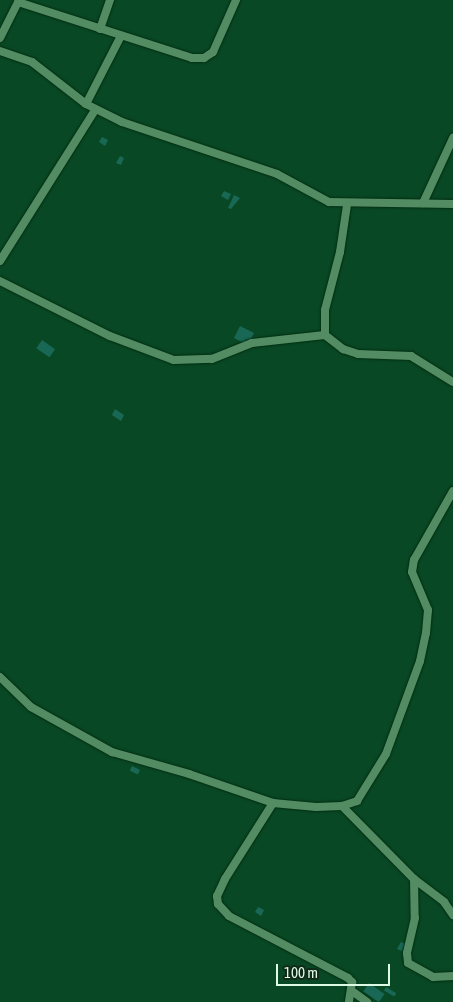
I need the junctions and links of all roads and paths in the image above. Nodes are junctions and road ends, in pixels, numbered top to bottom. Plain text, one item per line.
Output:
1 (110, 0) edge
2 (236, 0) edge
3 (18, 1) edge
4 (100, 29) junction
5 (121, 36) junction
6 (0, 38) edge
7 (0, 51) edge
8 (86, 104) junction
9 (96, 110) junction
10 (453, 138) edge
11 (423, 203) junction
12 (453, 204) edge
13 (347, 205) junction
14 (0, 262) edge
15 (0, 281) edge
16 (325, 335) junction
17 (453, 382) edge
18 (453, 491) edge
19 (0, 676) edge
20 (273, 803) junction
21 (342, 806) junction
22 (414, 879) junction
23 (453, 915) edge
24 (453, 976) edge
25 (352, 991) junction
26 (349, 1002) edge
27 (367, 1002) edge

1 - 4 street
2 - 5 street
3 - 4 street
3 - 6 street
4 - 5 street
5 - 8 street
7 - 8 street
8 - 9 street
9 - 13 street
9 - 14 street
10 - 11 street
11 - 12 street
11 - 13 street
13 - 16 street
15 - 16 street
16 - 17 street
18 - 21 street
19 - 20 street
20 - 21 street
20 - 25 street
21 - 22 street
22 - 23 street
22 - 24 street
25 - 26 street
25 - 27 street

